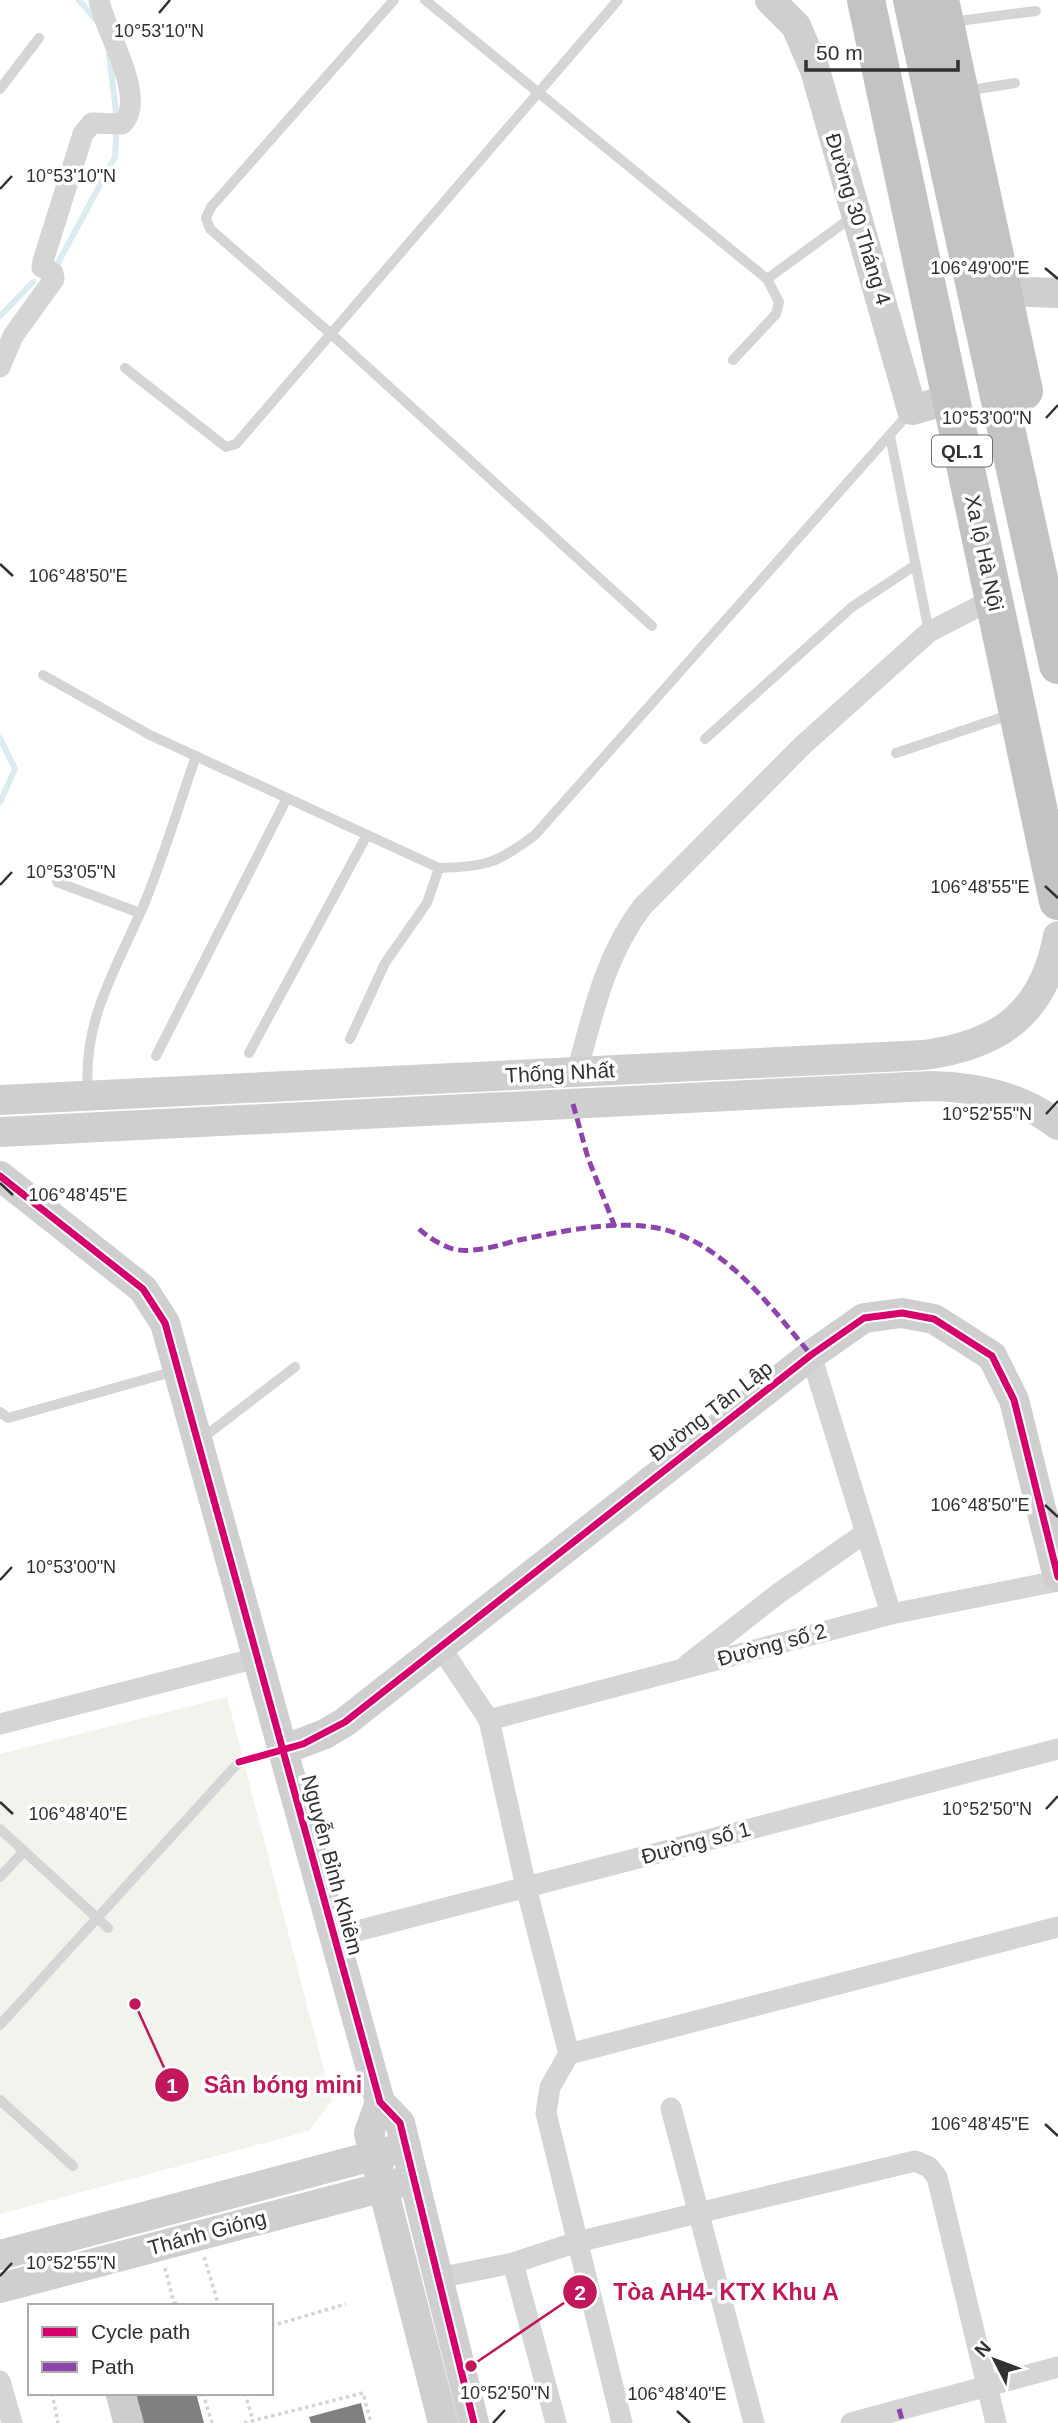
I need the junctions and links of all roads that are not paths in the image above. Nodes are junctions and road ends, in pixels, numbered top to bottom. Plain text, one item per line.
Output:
1 (99, 0) edge
2 (394, 0) edge
3 (425, 0) edge
4 (618, 0) edge
5 (770, 0) edge
6 (866, 0) edge
7 (884, 0) edge
8 (912, 0) edge
9 (942, 11) edge
10 (1036, 11) dead end
11 (39, 38) dead end
12 (1015, 83) dead end
13 (0, 89) edge
14 (539, 90) junction
15 (959, 92) junction
16 (966, 191) junction
17 (855, 215) junction
18 (767, 279) junction
19 (988, 293) junction
20 (1058, 293) edge
21 (330, 333) junction
22 (733, 360) dead end
23 (0, 367) edge
24 (125, 368) dead end
25 (960, 396) junction
26 (912, 410) junction
27 (890, 436) junction
28 (1058, 558) edge
29 (914, 566) junction
30 (1002, 595) junction
31 (1052, 608) edge
32 (652, 626) dead end
33 (929, 632) junction
34 (1058, 664) edge
35 (43, 675) dead end
36 (1022, 711) junction
37 (705, 739) dead end
38 (896, 753) dead end
39 (196, 756) junction
40 (287, 798) junction
41 (1058, 814) edge
42 (367, 835) junction
43 (439, 868) junction
44 (57, 882) dead end
45 (1058, 901) edge
46 (140, 913) junction
47 (1058, 936) edge
48 (350, 1039) dead end
49 (249, 1053) dead end
50 (924, 1055) junction
51 (156, 1056) dead end
52 (577, 1072) junction
53 (931, 1086) junction
54 (88, 1096) junction
55 (0, 1100) edge
56 (1058, 1125) edge
57 (0, 1132) edge
58 (0, 1176) edge
59 (811, 1355) junction
60 (295, 1367) dead end
61 (178, 1370) junction
62 (0, 1412) edge
63 (197, 1442) junction
64 (865, 1533) junction
65 (1058, 1579) edge
66 (891, 1614) junction
67 (441, 1648) junction
68 (257, 1658) junction
69 (681, 1670) junction
70 (489, 1720) junction
71 (0, 1724) edge
72 (1058, 1748) edge
73 (283, 1750) junction
74 (239, 1762) dead end
75 (0, 1829) edge
76 (23, 1851) junction
77 (0, 1877) edge
78 (526, 1887) junction
79 (97, 1918) junction
80 (1058, 1927) edge
81 (108, 1928) dead end
82 (334, 1937) junction
83 (0, 2025) edge
84 (569, 2054) junction
85 (0, 2100) edge
86 (380, 2102) junction
87 (671, 2108) dead end
88 (406, 2147) junction
89 (374, 2155) junction
90 (73, 2166) dead end
91 (414, 2179) junction
92 (383, 2187) junction
93 (698, 2212) junction
94 (577, 2242) junction
95 (0, 2255) edge
96 (513, 2263) junction
97 (438, 2278) junction
98 (0, 2288) edge
99 (1058, 2367) edge
100 (0, 2381) edge
101 (989, 2385) junction
102 (12, 2423) edge
103 (443, 2423) edge
104 (474, 2423) edge
105 (556, 2423) edge
106 (622, 2423) edge
107 (754, 2423) edge
108 (851, 2423) edge
109 (996, 2423) edge

1 - 23 street
2 - 21 lane
3 - 14 lane
4 - 14 lane
5 - 17 street, Đường 30 Tháng 4
6 - 25 highway, Xa lộ Hà Nội / QL.1
7 - 25 highway, Xa lộ Hà Nội / QL.1
8 - 16 highway, QL.1
9 - 10 lane
9 - 15 highway, QL.1
11 - 13 lane
12 - 15 lane
14 - 18 lane
14 - 21 lane
15 - 16 highway, QL.1
16 - 19 highway, QL.1
17 - 18 lane
17 - 26 street, Đường 30 Tháng 4
18 - 22 lane
19 - 20 street
19 - 28 highway, QL.1
19 - 31 highway, QL.1
21 - 24 lane
21 - 32 lane
25 - 26 street
25 - 30 highway, Xa lộ Hà Nội / QL.1
26 - 27 lane
27 - 29 lane
27 - 43 lane
29 - 33 lane
29 - 37 lane
30 - 33 street
30 - 36 highway, Xa lộ Hà Nội / QL.1
30 - 41 highway, Xa lộ Hà Nội / QL.1
31 - 34 highway, QL.1
33 - 52 street
35 - 39 lane
36 - 38 lane
36 - 45 highway, Xa lộ Hà Nội / QL.1
39 - 40 lane
39 - 46 lane
40 - 42 lane
40 - 51 lane
42 - 43 lane
42 - 49 lane
43 - 48 lane
44 - 46 lane
46 - 54 lane
47 - 50 street, Thống Nhất
50 - 52 street, Thống Nhất
50 - 53 street
52 - 54 street, Thống Nhất
53 - 56 street, Thống Nhất
53 - 57 street, Thống Nhất
54 - 55 street, Thống Nhất
58 - 61 street, Nguyễn Bỉnh Khiêm
59 - 64 street
59 - 65 street, Đường Tân Lập
59 - 67 street, Đường Tân Lập
60 - 63 lane
61 - 62 lane
61 - 63 street, Nguyễn Bỉnh Khiêm
63 - 68 street, Nguyễn Bỉnh Khiêm
64 - 66 street
64 - 69 street
65 - 66 street, Đường số 2
66 - 69 street, Đường số 2
67 - 70 street
67 - 73 street, Đường Tân Lập
68 - 71 street
68 - 73 street, Nguyễn Bỉnh Khiêm
69 - 70 street, Đường số 2
70 - 78 street
72 - 78 street, Đường số 1
73 - 82 street, Nguyễn Bỉnh Khiêm
74 - 79 lane
75 - 76 lane
76 - 77 lane
76 - 79 lane
78 - 82 street, Đường số 1
78 - 84 street
79 - 81 lane
79 - 83 lane
80 - 84 street
82 - 86 street, Nguyễn Bỉnh Khiêm
84 - 94 street
85 - 90 lane
86 - 88 street, Nguyễn Bỉnh Khiêm
86 - 89 street
87 - 93 street
88 - 89 street, Thánh Gióng
88 - 91 street, Nguyễn Bỉnh Khiêm
89 - 92 street
89 - 95 street, Thánh Gióng
91 - 92 street, Thánh Gióng
91 - 97 street, Nguyễn Bỉnh Khiêm
92 - 98 street, Thánh Gióng
92 - 103 street
93 - 94 street
93 - 101 street
93 - 107 street
94 - 96 street
94 - 106 street
96 - 97 street
96 - 105 street
97 - 104 street, Nguyễn Bỉnh Khiêm
99 - 101 street
100 - 102 street
101 - 108 street
101 - 109 street

